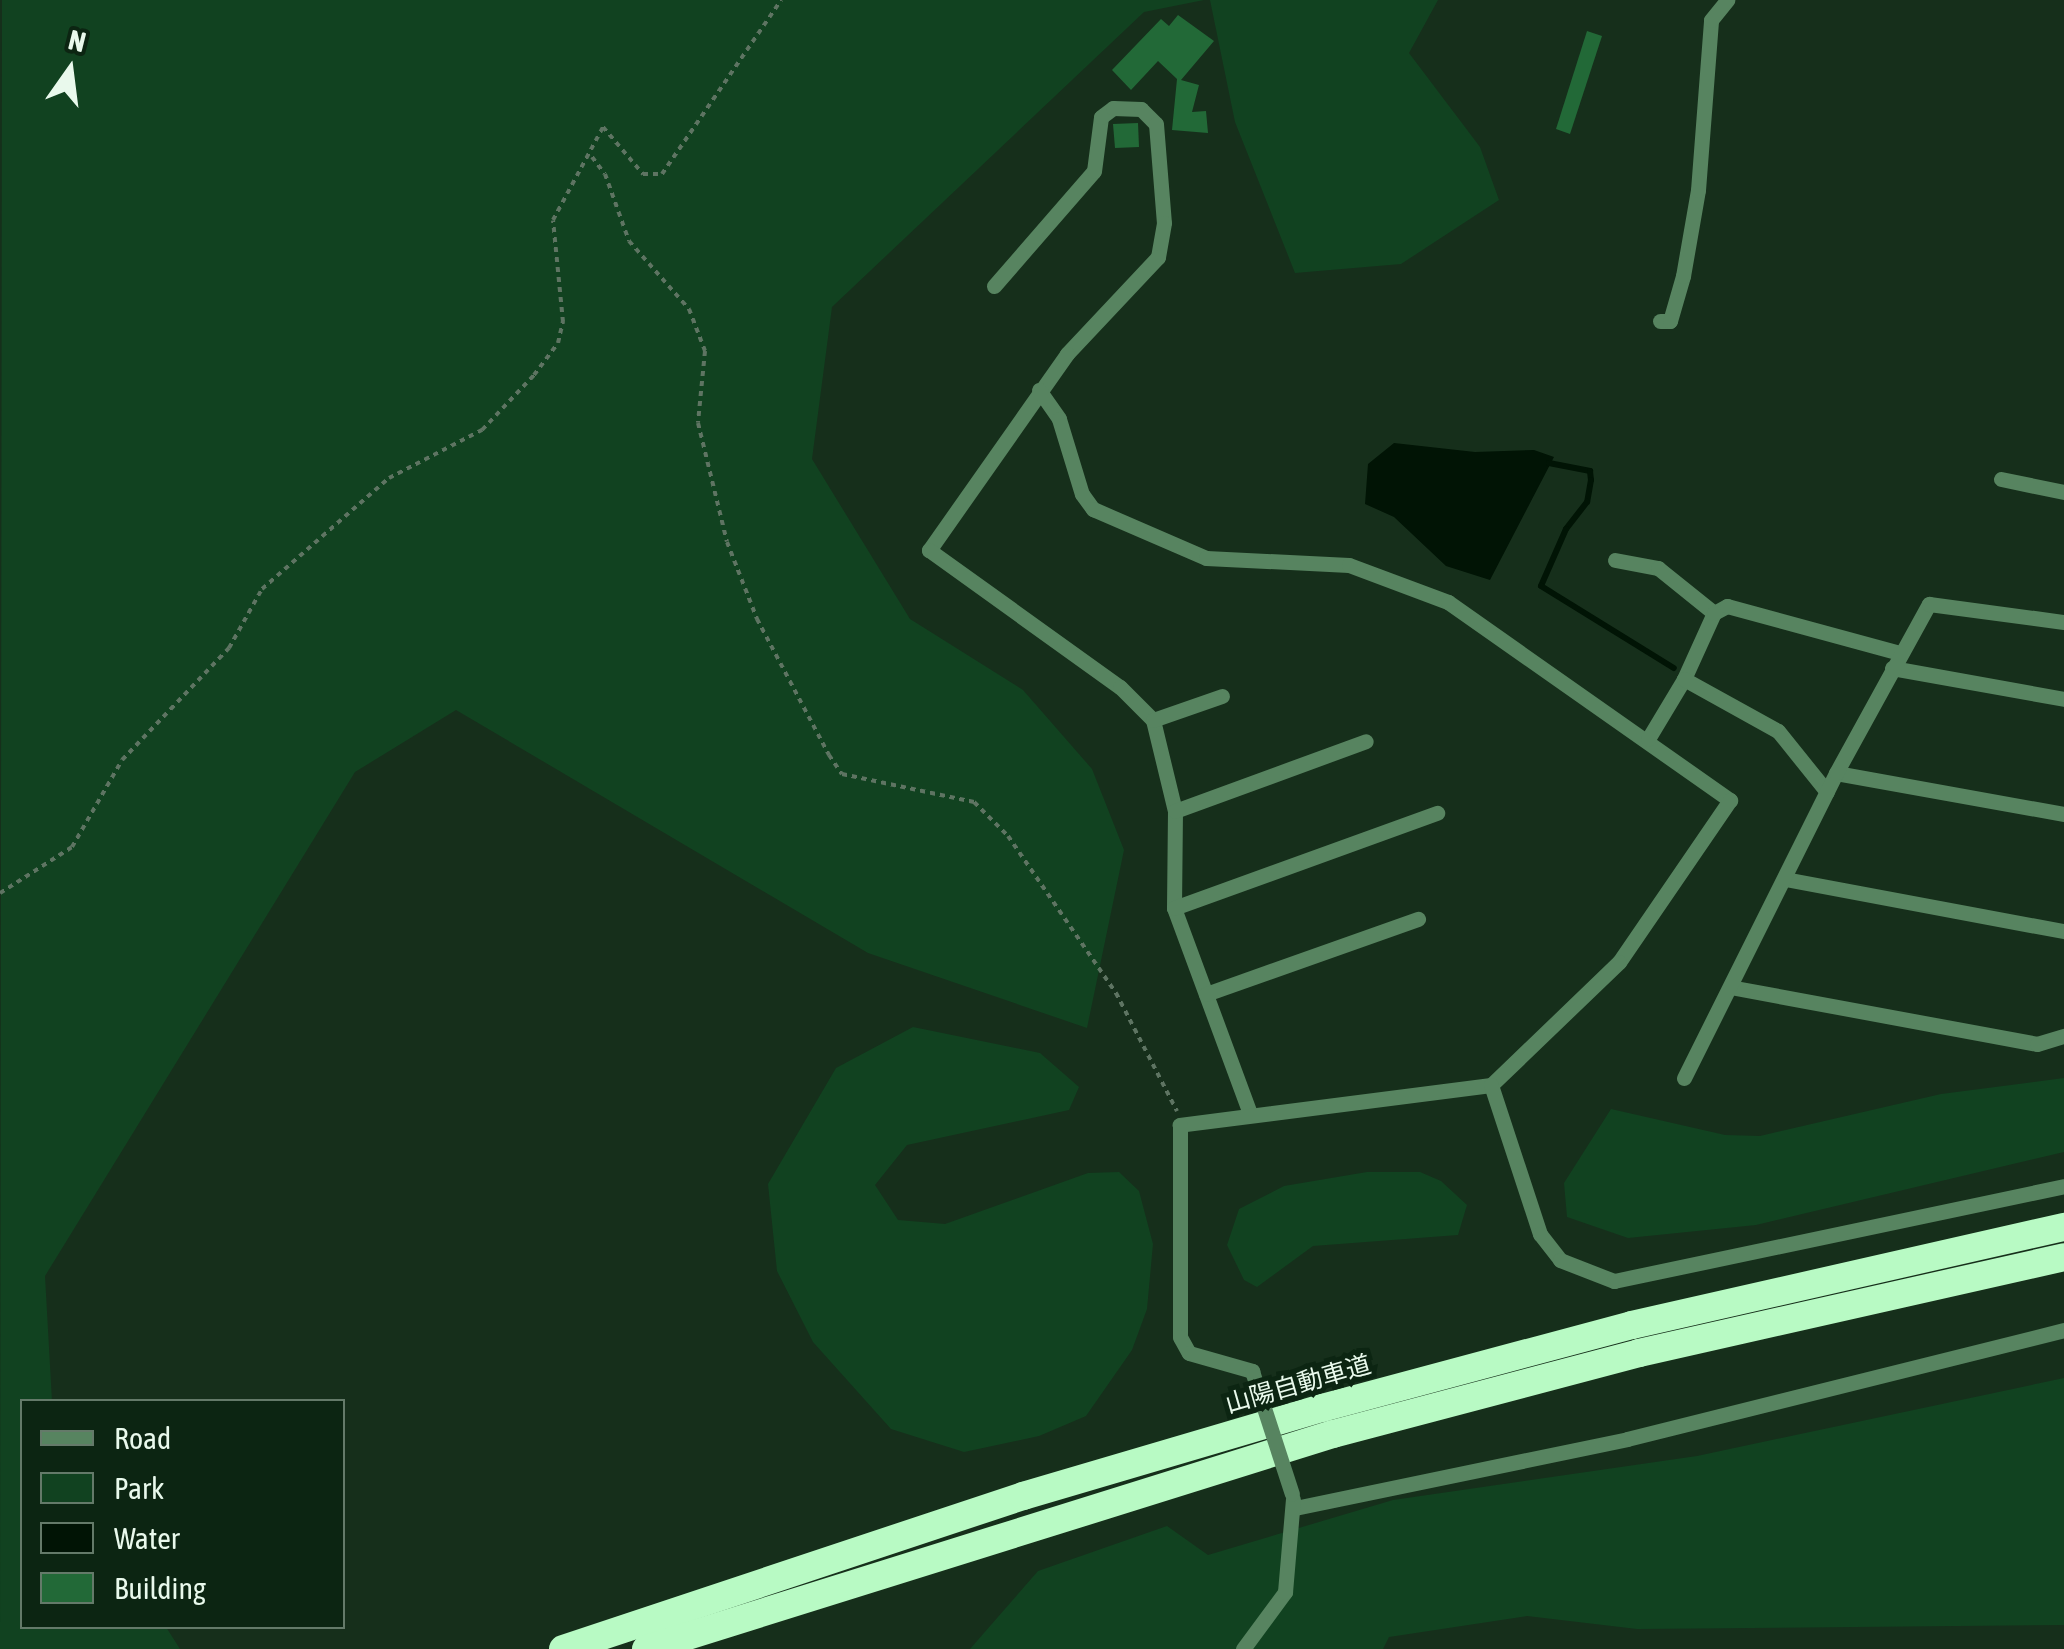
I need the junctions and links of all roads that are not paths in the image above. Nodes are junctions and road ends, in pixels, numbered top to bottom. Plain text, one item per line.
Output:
1 (1727, 0) edge
2 (994, 286) dead end
3 (1660, 321) dead end
4 (1039, 390) junction
5 (2001, 479) dead end
6 (2064, 492) edge
7 (1614, 560) dead end
8 (1714, 612) junction
9 (2064, 622) edge
10 (1896, 661) junction
11 (1684, 679) junction
12 (1222, 696) dead end
13 (2064, 699) edge
14 (1153, 720) junction
15 (1648, 740) junction
16 (1366, 741) dead end
17 (1836, 773) junction
18 (1827, 792) junction
19 (1176, 812) junction
20 (1437, 813) dead end
21 (2064, 814) edge
22 (1785, 879) junction
23 (1174, 908) junction
24 (1418, 920) dead end
25 (2064, 932) edge
26 (1730, 987) junction
27 (1206, 994) junction
28 (2064, 1036) edge
29 (1684, 1078) dead end
30 (1492, 1085) junction
31 (1250, 1114) junction
32 (2064, 1186) edge
33 (2064, 1227) edge
34 (2064, 1256) edge
35 (2064, 1330) edge
36 (1294, 1501) junction
37 (563, 1649) edge
38 (648, 1649) edge
39 (1243, 1649) edge

1 - 3 street
2 - 4 street
4 - 14 street
4 - 15 street
5 - 6 street
7 - 8 street
8 - 10 street
8 - 11 street
9 - 10 street
10 - 13 street
10 - 17 street
11 - 15 street
11 - 18 street
12 - 14 street
14 - 19 street
15 - 30 street
16 - 19 street
17 - 18 street
17 - 21 street
18 - 22 street
19 - 23 street
20 - 23 street
22 - 25 street
22 - 26 street
23 - 27 street
24 - 27 street
26 - 28 street
26 - 29 street
27 - 31 street
30 - 31 street
30 - 32 street
31 - 36 street, bridge
33 - 37 highway, 山陽自動車道
34 - 38 highway
35 - 36 street
36 - 39 street

